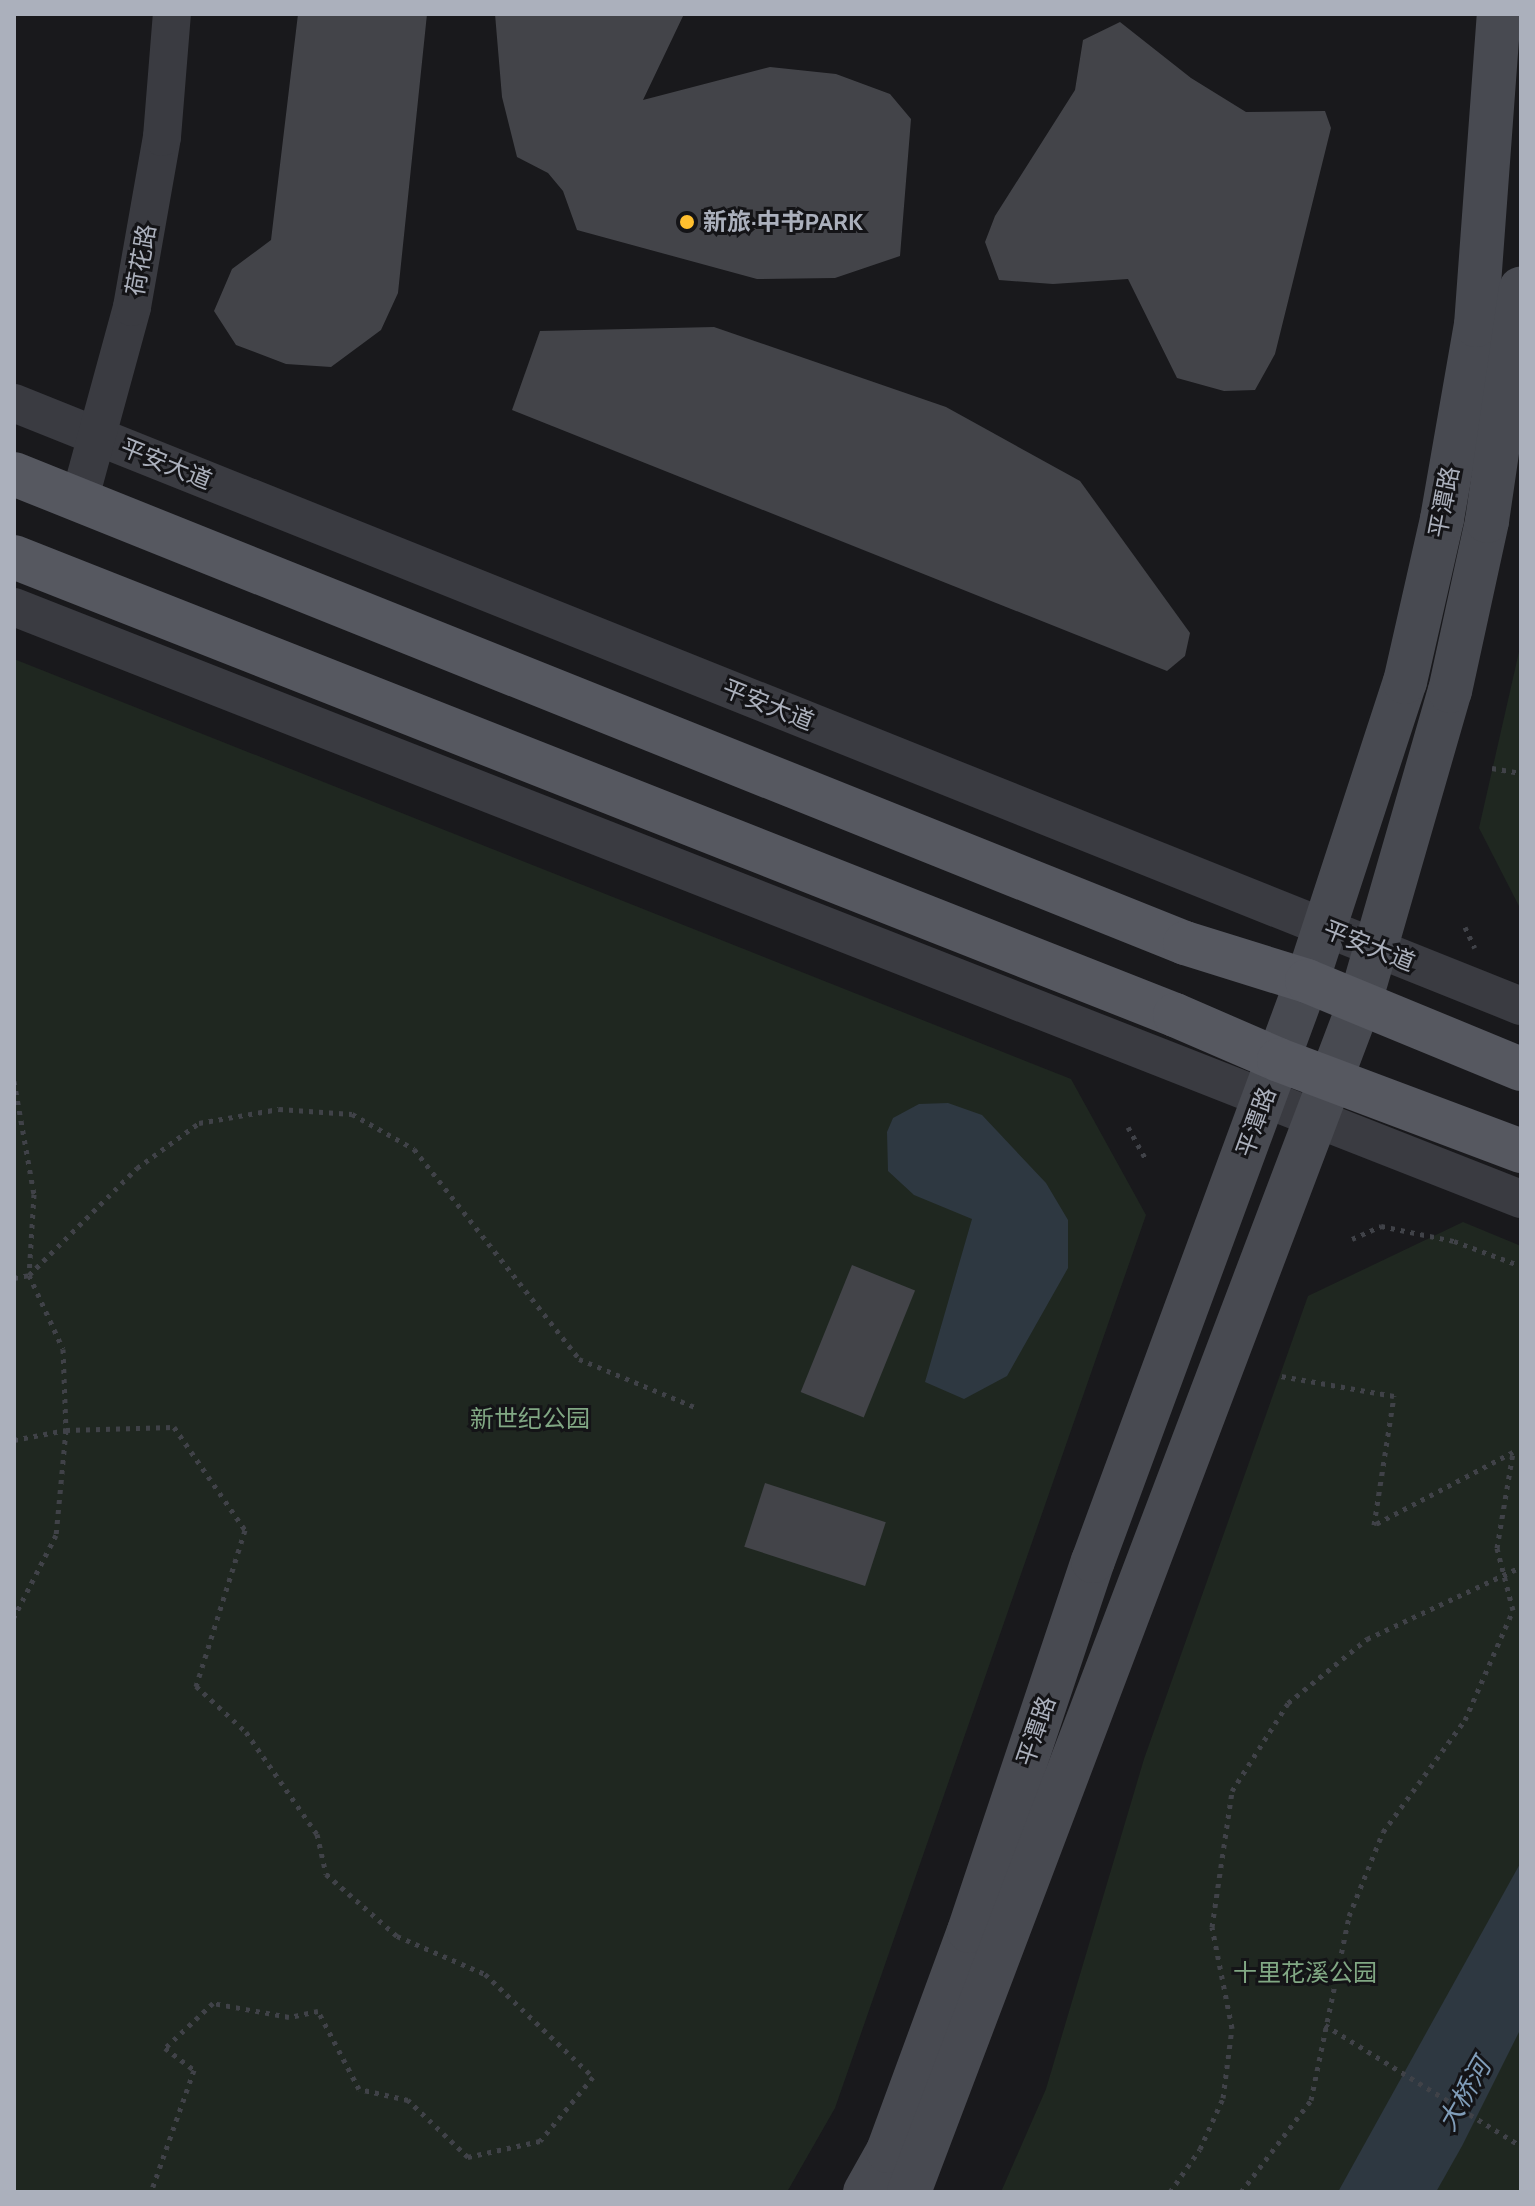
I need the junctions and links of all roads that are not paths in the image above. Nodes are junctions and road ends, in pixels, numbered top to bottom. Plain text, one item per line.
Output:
1 (172, 14) edge
2 (1499, 14) edge
3 (1521, 288) edge
4 (14, 403) edge
5 (97, 436) junction
6 (14, 474) edge
7 (79, 501) junction
8 (14, 557) edge
9 (14, 607) edge
10 (1325, 928) junction
11 (1376, 948) junction
12 (1307, 981) junction
13 (1360, 1002) junction
14 (1521, 1006) edge
15 (1521, 1069) edge
16 (1333, 1077) junction
17 (1272, 1079) junction
18 (1317, 1119) junction
19 (1521, 1151) edge
20 (1521, 1199) edge
21 (865, 2192) edge
22 (909, 2192) edge

1 - 5 street, 荷花路
2 - 10 main road, 平潭路
3 - 11 main road, 平潭路
4 - 5 street, 平安大道
5 - 7 street, 荷花路
5 - 10 street, 平安大道
6 - 7 main road
7 - 12 main road
8 - 17 main road
9 - 17 street
10 - 11 street, 平安大道
10 - 12 main road, 平潭路
11 - 13 main road, 平潭路
11 - 14 street, 平安大道
12 - 13 main road
12 - 17 main road, 平潭路
13 - 15 main road
13 - 16 main road, 平潭路
16 - 17 main road
16 - 18 main road, 平潭路
16 - 19 main road
17 - 18 street
17 - 21 main road, 平潭路
18 - 20 street
18 - 22 main road, 平潭路

